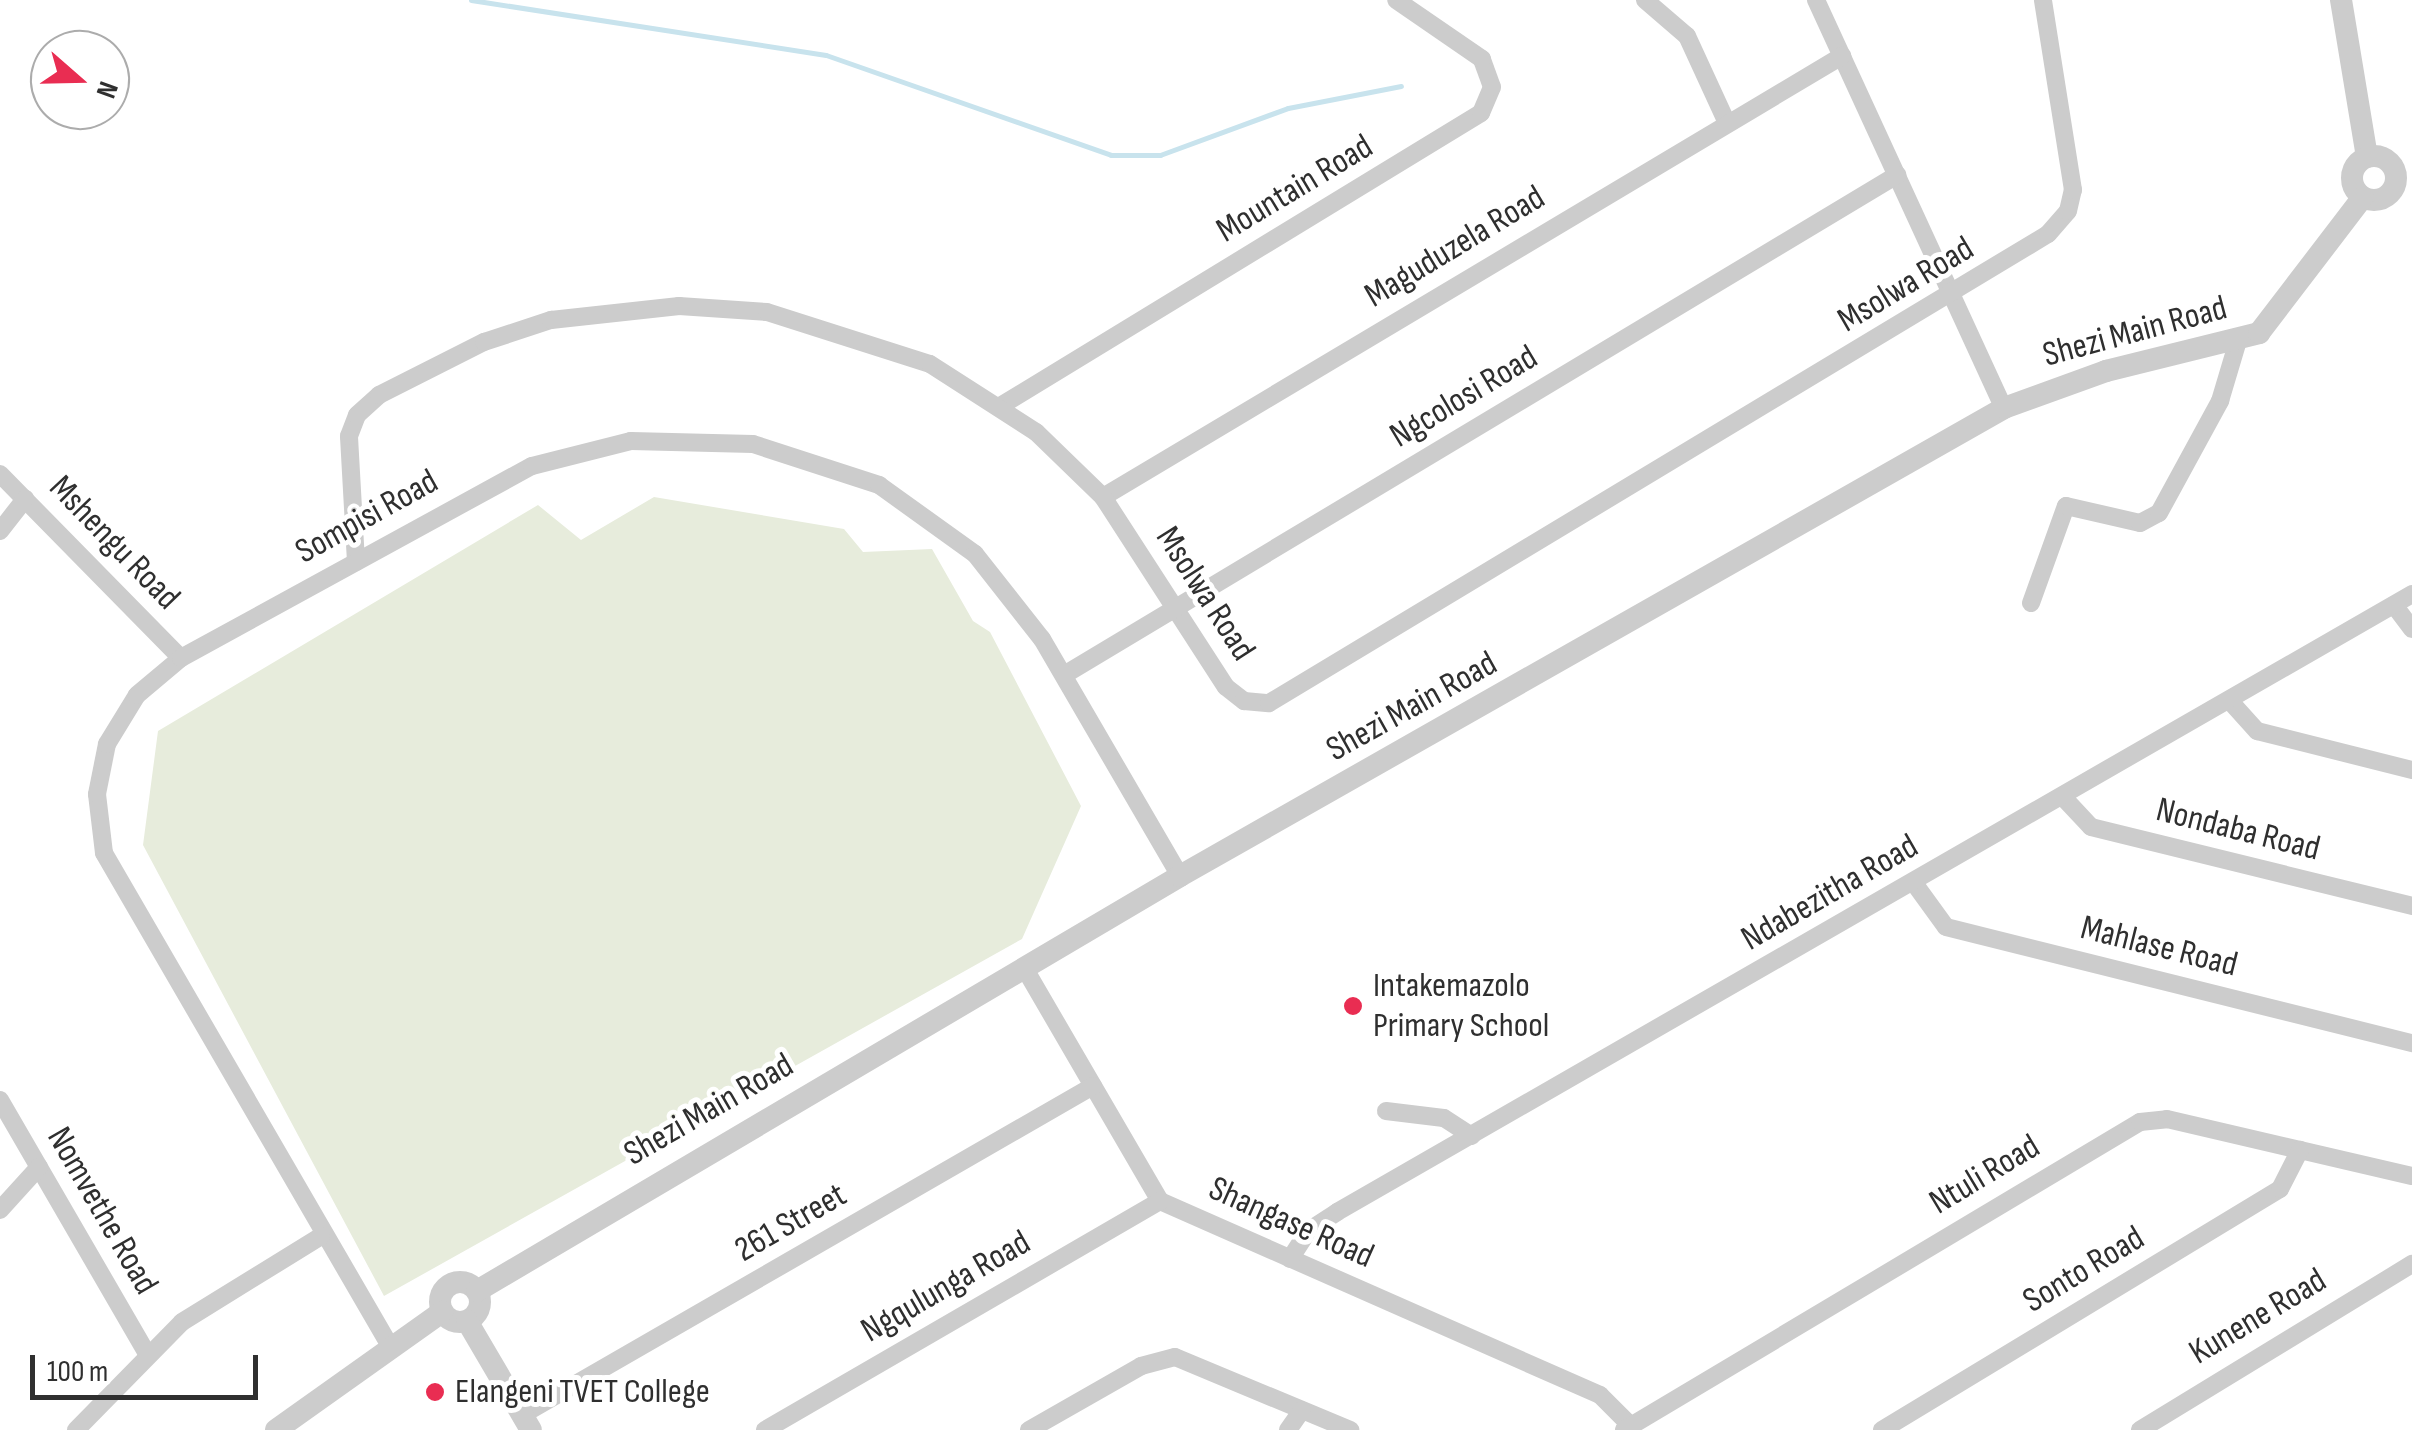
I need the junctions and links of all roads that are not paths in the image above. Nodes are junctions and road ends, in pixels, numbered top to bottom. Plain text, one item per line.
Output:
1 (1396, 0) edge
2 (1645, 0) edge
3 (1816, 0) edge
4 (2043, 0) edge
5 (2341, 0) edge
6 (1842, 56) junction
7 (1727, 124) junction
8 (2366, 157) junction
9 (1897, 175) junction
10 (2404, 177) edge
11 (2362, 197) junction
12 (1953, 295) junction
13 (2237, 344) junction
14 (1002, 405) junction
15 (2004, 408) junction
16 (0, 474) edge
17 (1103, 498) junction
18 (26, 500) junction
19 (0, 531) edge
20 (356, 562) junction
21 (2412, 594) edge
22 (2031, 603) dead end
23 (2394, 605) junction
24 (1178, 607) junction
25 (2412, 629) edge
26 (181, 658) junction
27 (1064, 675) junction
28 (2229, 700) junction
29 (2412, 770) edge
30 (2062, 796) junction
31 (1180, 876) junction
32 (1914, 883) junction
33 (2412, 906) edge
34 (1025, 969) junction
35 (2412, 1043) edge
36 (1093, 1086) junction
37 (0, 1100) edge
38 (1386, 1111) dead end
39 (1472, 1136) junction
40 (2300, 1150) junction
41 (39, 1167) junction
42 (2412, 1176) edge
43 (1160, 1201) junction
44 (0, 1210) edge
45 (320, 1236) junction
46 (1290, 1258) junction
47 (2412, 1264) edge
48 (477, 1292) junction
49 (442, 1312) junction
50 (467, 1321) junction
51 (390, 1346) junction
52 (148, 1355) junction
53 (1302, 1410) junction
54 (526, 1423) edge
55 (1628, 1428) edge
56 (76, 1430) edge
57 (276, 1430) edge
58 (764, 1430) edge
59 (1030, 1430) edge
60 (1288, 1430) edge
61 (1350, 1430) edge
62 (1882, 1430) edge
63 (2140, 1430) edge

1 - 14 street, Mountain Road
2 - 7 street
3 - 6 street
4 - 12 street, Msolwa Road
5 - 8 street
6 - 7 street, Maguduzela Road
6 - 9 street
7 - 17 street, Maguduzela Road
8 - 10 street, Shezi Main Road
8 - 11 street, Shezi Main Road
9 - 12 street
9 - 24 street, Ngcolosi Road
10 - 11 street, Shezi Main Road
11 - 13 street, Shezi Main Road
12 - 15 street
12 - 24 street, Msolwa Road
13 - 15 street, Shezi Main Road
13 - 22 street
14 - 17 street, Msolwa Road
14 - 20 street, Msolwa Road
15 - 31 street, Shezi Main Road
16 - 18 street, Mshengu Road
17 - 24 street, Msolwa Road
18 - 19 street
18 - 26 street, Mshengu Road
20 - 26 street, Sompisi Road
20 - 27 street, Sompisi Road
21 - 23 street, Ndabezitha Road
23 - 25 street
23 - 28 street, Ndabezitha Road
24 - 27 street, Ngcolosi Road
26 - 45 street, Sompisi Road
27 - 31 street, Sompisi Road
28 - 29 street
28 - 30 street, Ndabezitha Road
30 - 32 street, Ndabezitha Road
30 - 33 street, Nondaba Road
31 - 34 street, Shezi Main Road
32 - 35 street, Mahlase Road
32 - 39 street, Ndabezitha Road
34 - 36 street, Shangase Road
34 - 48 street, Shezi Main Road
36 - 43 street, Shangase Road
36 - 54 street, 261 Street
37 - 41 street, Nomvethe Road
38 - 39 street
39 - 46 street, Ndabezitha Road
40 - 42 street, Ntuli Road
40 - 55 street, Ntuli Road
40 - 62 street, Sonto Road
41 - 44 street
41 - 52 street, Nomvethe Road
43 - 46 street, Shangase Road
43 - 58 street, Ngqulunga Road
45 - 51 street, Sompisi Road
45 - 52 street, Nomvethe Road
46 - 55 street, Shangase Road
47 - 63 street, Kunene Road
48 - 49 street
48 - 50 street
49 - 50 street
49 - 51 street
50 - 54 street
51 - 57 street
52 - 56 street, Nomvethe Road
53 - 59 street
53 - 60 street
53 - 61 street

